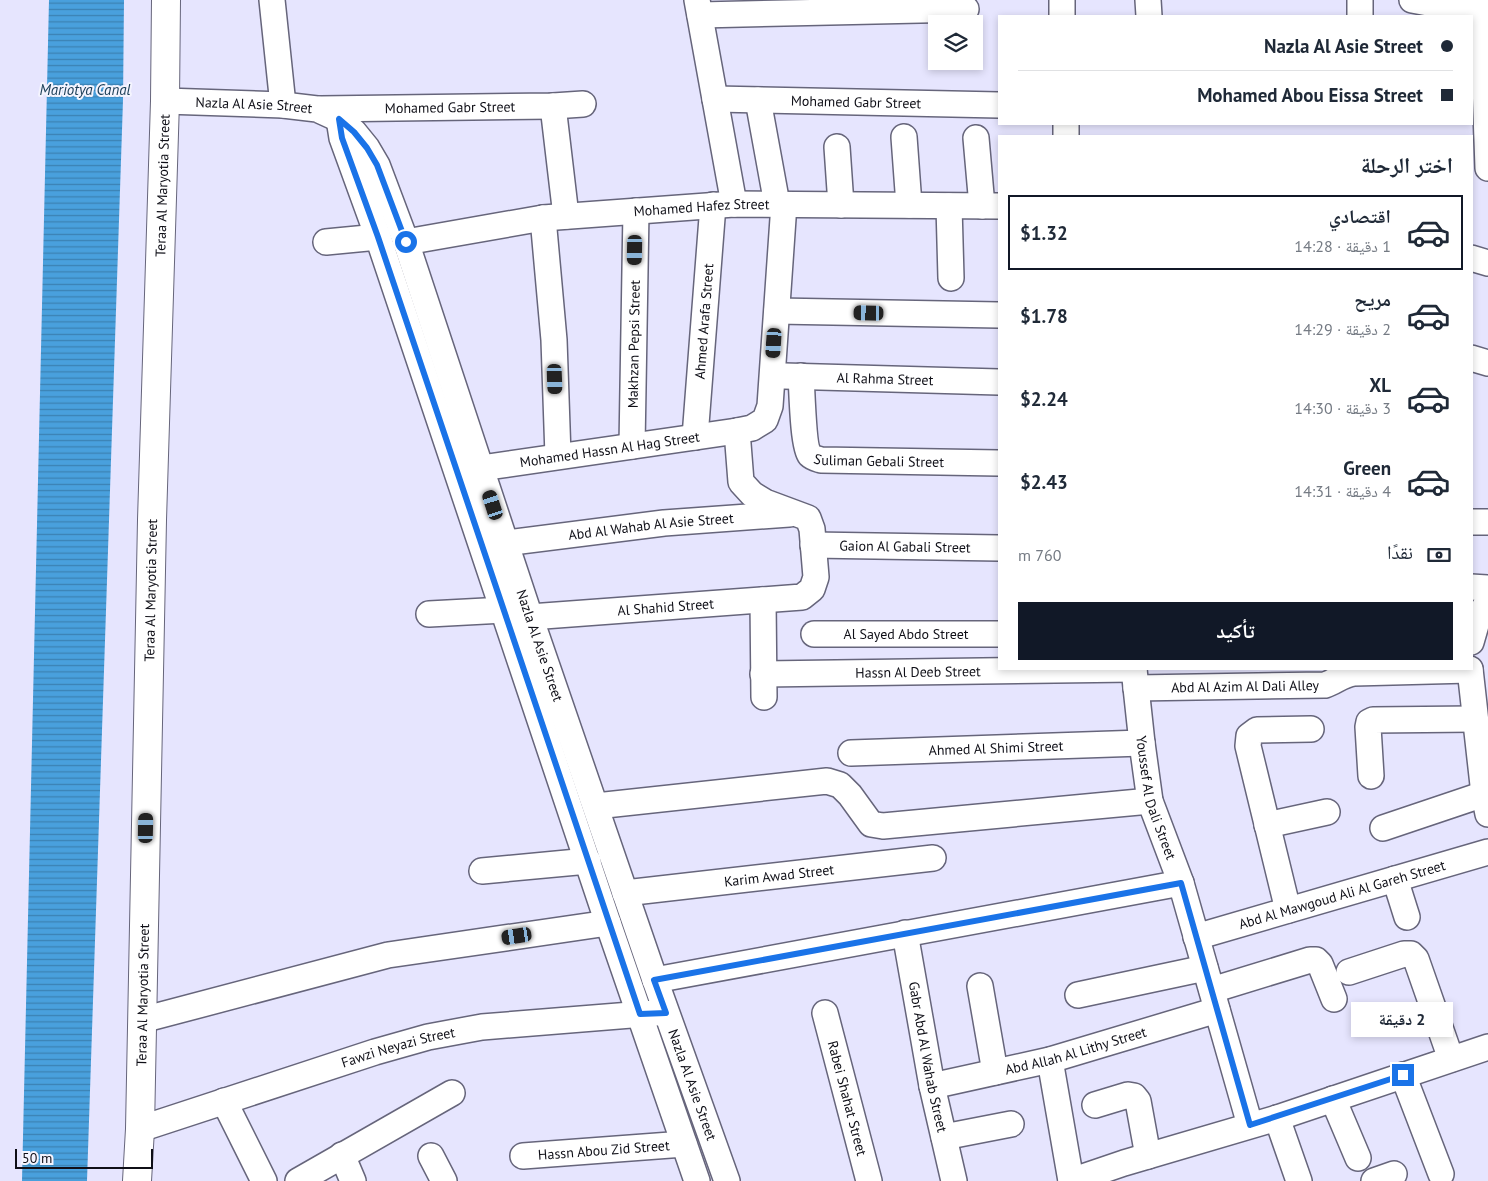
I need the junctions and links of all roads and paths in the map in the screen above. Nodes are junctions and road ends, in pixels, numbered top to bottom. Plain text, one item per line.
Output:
1 (166, 0) edge
2 (272, 0) edge
3 (1062, 0) edge
4 (1148, 0) edge
5 (1360, 0) edge
6 (1412, 0) edge
7 (1482, 6) edge
8 (699, 8) edge
9 (966, 10) dead end
10 (1062, 15) edge
11 (1149, 15) edge
12 (1360, 15) edge
13 (1486, 50) edge
14 (1478, 92) edge
15 (715, 99) junction
16 (758, 100) junction
17 (165, 101) junction
18 (583, 104) dead end
19 (283, 105) junction
20 (553, 106) junction
21 (998, 106) edge
22 (317, 109) junction
23 (339, 119) junction
24 (1487, 133) edge
25 (904, 137) dead end
26 (976, 138) dead end
27 (837, 147) dead end
28 (1488, 168) edge
29 (723, 204) junction
30 (781, 204) junction
31 (841, 205) junction
32 (909, 205) junction
33 (949, 206) junction
34 (990, 206) edge
35 (636, 211) junction
36 (554, 217) junction
37 (378, 237) junction
38 (326, 242) dead end
39 (406, 242) junction
40 (1473, 259) edge
41 (1488, 263) edge
42 (951, 278) dead end
43 (777, 311) junction
44 (998, 316) edge
45 (437, 334) junction
46 (412, 339) junction
47 (1473, 359) edge
48 (1488, 364) edge
49 (772, 376) junction
50 (801, 376) junction
51 (998, 382) edge
52 (737, 431) junction
53 (695, 437) junction
54 (632, 446) junction
55 (558, 456) junction
56 (998, 462) edge
57 (481, 468) junction
58 (796, 513) junction
59 (1473, 522) edge
60 (1488, 522) edge
61 (506, 543) junction
62 (813, 545) junction
63 (998, 548) edge
64 (1473, 587) edge
65 (1488, 588) edge
66 (507, 595) junction
67 (763, 600) junction
68 (1488, 601) edge
69 (429, 614) dead end
70 (530, 617) junction
71 (814, 634) dead end
72 (998, 634) edge
73 (1473, 635) edge
74 (1475, 664) edge
75 (1394, 670) edge
76 (1134, 675) edge
77 (1475, 719) junction
78 (1311, 729) dead end
79 (1142, 743) junction
80 (851, 753) dead end
81 (1371, 776) dead end
82 (1150, 801) junction
83 (1486, 803) edge
84 (596, 806) junction
85 (1327, 812) dead end
86 (1267, 825) junction
87 (1383, 828) dead end
88 (1488, 852) edge
89 (933, 858) dead end
90 (588, 860) junction
91 (482, 871) dead end
92 (1396, 880) junction
93 (1181, 883) junction
94 (625, 893) junction
95 (1288, 910) junction
96 (1408, 917) dead end
97 (608, 923) junction
98 (905, 933) junction
99 (1196, 937) junction
100 (1349, 972) dead end
101 (654, 980) junction
102 (980, 986) dead end
103 (1211, 989) junction
104 (1078, 995) dead end
105 (1334, 999) dead end
106 (666, 1013) junction
107 (825, 1013) dead end
108 (640, 1014) junction
109 (142, 1020) junction
110 (1488, 1047) edge
111 (1451, 1059) junction
112 (1050, 1060) junction
113 (996, 1072) junction
114 (1403, 1075) junction
115 (932, 1086) junction
116 (452, 1093) dead end
117 (1333, 1099) junction
118 (224, 1102) junction
119 (1095, 1105) dead end
120 (1277, 1118) junction
121 (1011, 1124) dead end
122 (1250, 1125) junction
123 (140, 1128) junction
124 (944, 1137) junction
125 (684, 1144) junction
126 (342, 1155) junction
127 (431, 1156) dead end
128 (523, 1156) dead end
129 (1148, 1156) junction
130 (1358, 1158) dead end
131 (1127, 1172) edge
132 (1441, 1174) dead end
133 (137, 1181) edge
134 (264, 1181) edge
135 (298, 1181) edge
136 (353, 1181) edge
137 (444, 1181) edge
138 (697, 1181) edge
139 (727, 1181) edge
140 (869, 1181) edge
141 (954, 1181) edge
142 (1071, 1181) edge
143 (1299, 1181) edge

1 - 17 main road, Teraa Al Maryotia Street
2 - 19 street
3 - 10 street
4 - 11 street
5 - 12 street
6 - 7 street
7 - 13 street
8 - 9 street
8 - 15 street, Ahmed Arafa Street
13 - 14 street
14 - 24 street
15 - 16 street, Mohamed Gabr Street
15 - 29 street, Ahmed Arafa Street
16 - 21 street, Mohamed Gabr Street
16 - 30 street
17 - 19 street, Nazla Al Asie Street
17 - 109 main road, Teraa Al Maryotia Street
18 - 20 street, Mohamed Gabr Street
19 - 22 street, Nazla Al Asie Street
20 - 22 street, Mohamed Gabr Street
20 - 36 street
22 - 23 street, Nazla Al Asie Street
23 - 37 street, Nazla Al Asie Street
23 - 39 street, Nazla Al Asie Street
24 - 28 street
25 - 32 street
26 - 34 street
27 - 31 street
29 - 30 street, Mohamed Hafez Street
29 - 35 street, Mohamed Hafez Street
29 - 53 street, Ahmed Arafa Street
30 - 31 street, Mohamed Hafez Street
30 - 43 street
31 - 32 street, Mohamed Hafez Street
32 - 33 street, Mohamed Hafez Street
33 - 34 street, Mohamed Hafez Street
33 - 42 street
35 - 36 street, Mohamed Hafez Street
35 - 54 street, Makhzan Pepsi Street
36 - 39 street, Mohamed Hafez Street
36 - 55 street
37 - 38 street
37 - 46 street, Nazla Al Asie Street
39 - 45 street, Nazla Al Asie Street
40 - 41 street
43 - 44 street
43 - 49 street
45 - 46 street
45 - 57 street, Nazla Al Asie Street
46 - 66 street, Nazla Al Asie Street
47 - 48 street
49 - 50 street, Al Rahma Street
49 - 52 street, Mohamed Hassn Al Hag Street
50 - 51 street, Al Rahma Street
50 - 56 street, Suliman Gebali Street
52 - 53 street, Mohamed Hassn Al Hag Street
52 - 58 street
53 - 54 street, Mohamed Hassn Al Hag Street
54 - 55 street, Mohamed Hassn Al Hag Street
55 - 57 street, Mohamed Hassn Al Hag Street
57 - 61 street, Nazla Al Asie Street
58 - 61 street, Abd Al Wahab Al Asie Street
58 - 62 street
59 - 60 street
61 - 66 street, Nazla Al Asie Street
62 - 63 street, Gaion Al Gabali Street
62 - 67 street, Al Shahid Street
64 - 65 street
66 - 69 street
66 - 70 street, Nazla Al Asie Street
66 - 90 street, Nazla Al Asie Street
67 - 70 street, Al Shahid Street
67 - 76 street, Hassn Al Deeb Street
68 - 73 street
70 - 84 street, Nazla Al Asie Street
71 - 72 street, Al Sayed Abdo Street
74 - 77 street
75 - 76 street, Abd Al Azim Al Dali Alley
76 - 79 street, Youssef Al Dali Street
77 - 81 street
77 - 83 street
78 - 86 street
79 - 80 street, Ahmed Al Shimi Street
79 - 82 street, Youssef Al Dali Street
82 - 84 street
82 - 93 street, Youssef Al Dali Street
83 - 87 street
84 - 94 street, Nazla Al Asie Street
85 - 86 street
86 - 95 street
88 - 92 street, Abd Al Mawgoud Ali Al Gareh Street
89 - 94 street, Karim Awad Street
90 - 91 street
90 - 97 street, Nazla Al Asie Street
92 - 95 street, Abd Al Mawgoud Ali Al Gareh Street
92 - 96 street
93 - 98 street
93 - 99 street, Youssef Al Dali Street
94 - 101 street, Nazla Al Asie Street
95 - 99 street, Abd Al Mawgoud Ali Al Gareh Street
97 - 108 street, Nazla Al Asie Street
97 - 109 street
98 - 101 street
98 - 115 street, Gabr Abd Al Wahab Street
99 - 103 street, Youssef Al Dali Street
100 - 111 street
101 - 106 street, Nazla Al Asie Street
102 - 113 street
103 - 104 street
103 - 105 street
103 - 112 street, Abd Allah Al Lithy Street
103 - 122 street, Youssef Al Dali Street
106 - 108 street, Fawzi Neyazi Street
106 - 139 street, Nazla Al Asie Street
107 - 140 street, Rabei Shahat Street
108 - 118 street, Fawzi Neyazi Street
108 - 125 street, Nazla Al Asie Street
109 - 123 main road, Teraa Al Maryotia Street
110 - 111 street
111 - 114 street
112 - 113 street, Abd Allah Al Lithy Street
112 - 142 street
113 - 115 street, Abd Allah Al Lithy Street
114 - 117 street
114 - 132 street
115 - 124 street, Gabr Abd Al Wahab Street
116 - 126 street
117 - 120 street
117 - 130 street
118 - 123 street, Fawzi Neyazi Street
118 - 134 street
119 - 129 street
120 - 122 street
120 - 143 street
121 - 124 street
122 - 129 street
123 - 133 main road, Teraa Al Maryotia Street
124 - 141 street, Gabr Abd Al Wahab Street
125 - 128 street, Hassn Abou Zid Street
125 - 138 street, Nazla Al Asie Street
126 - 135 street
126 - 136 street
127 - 137 street
129 - 131 street
131 - 142 street

